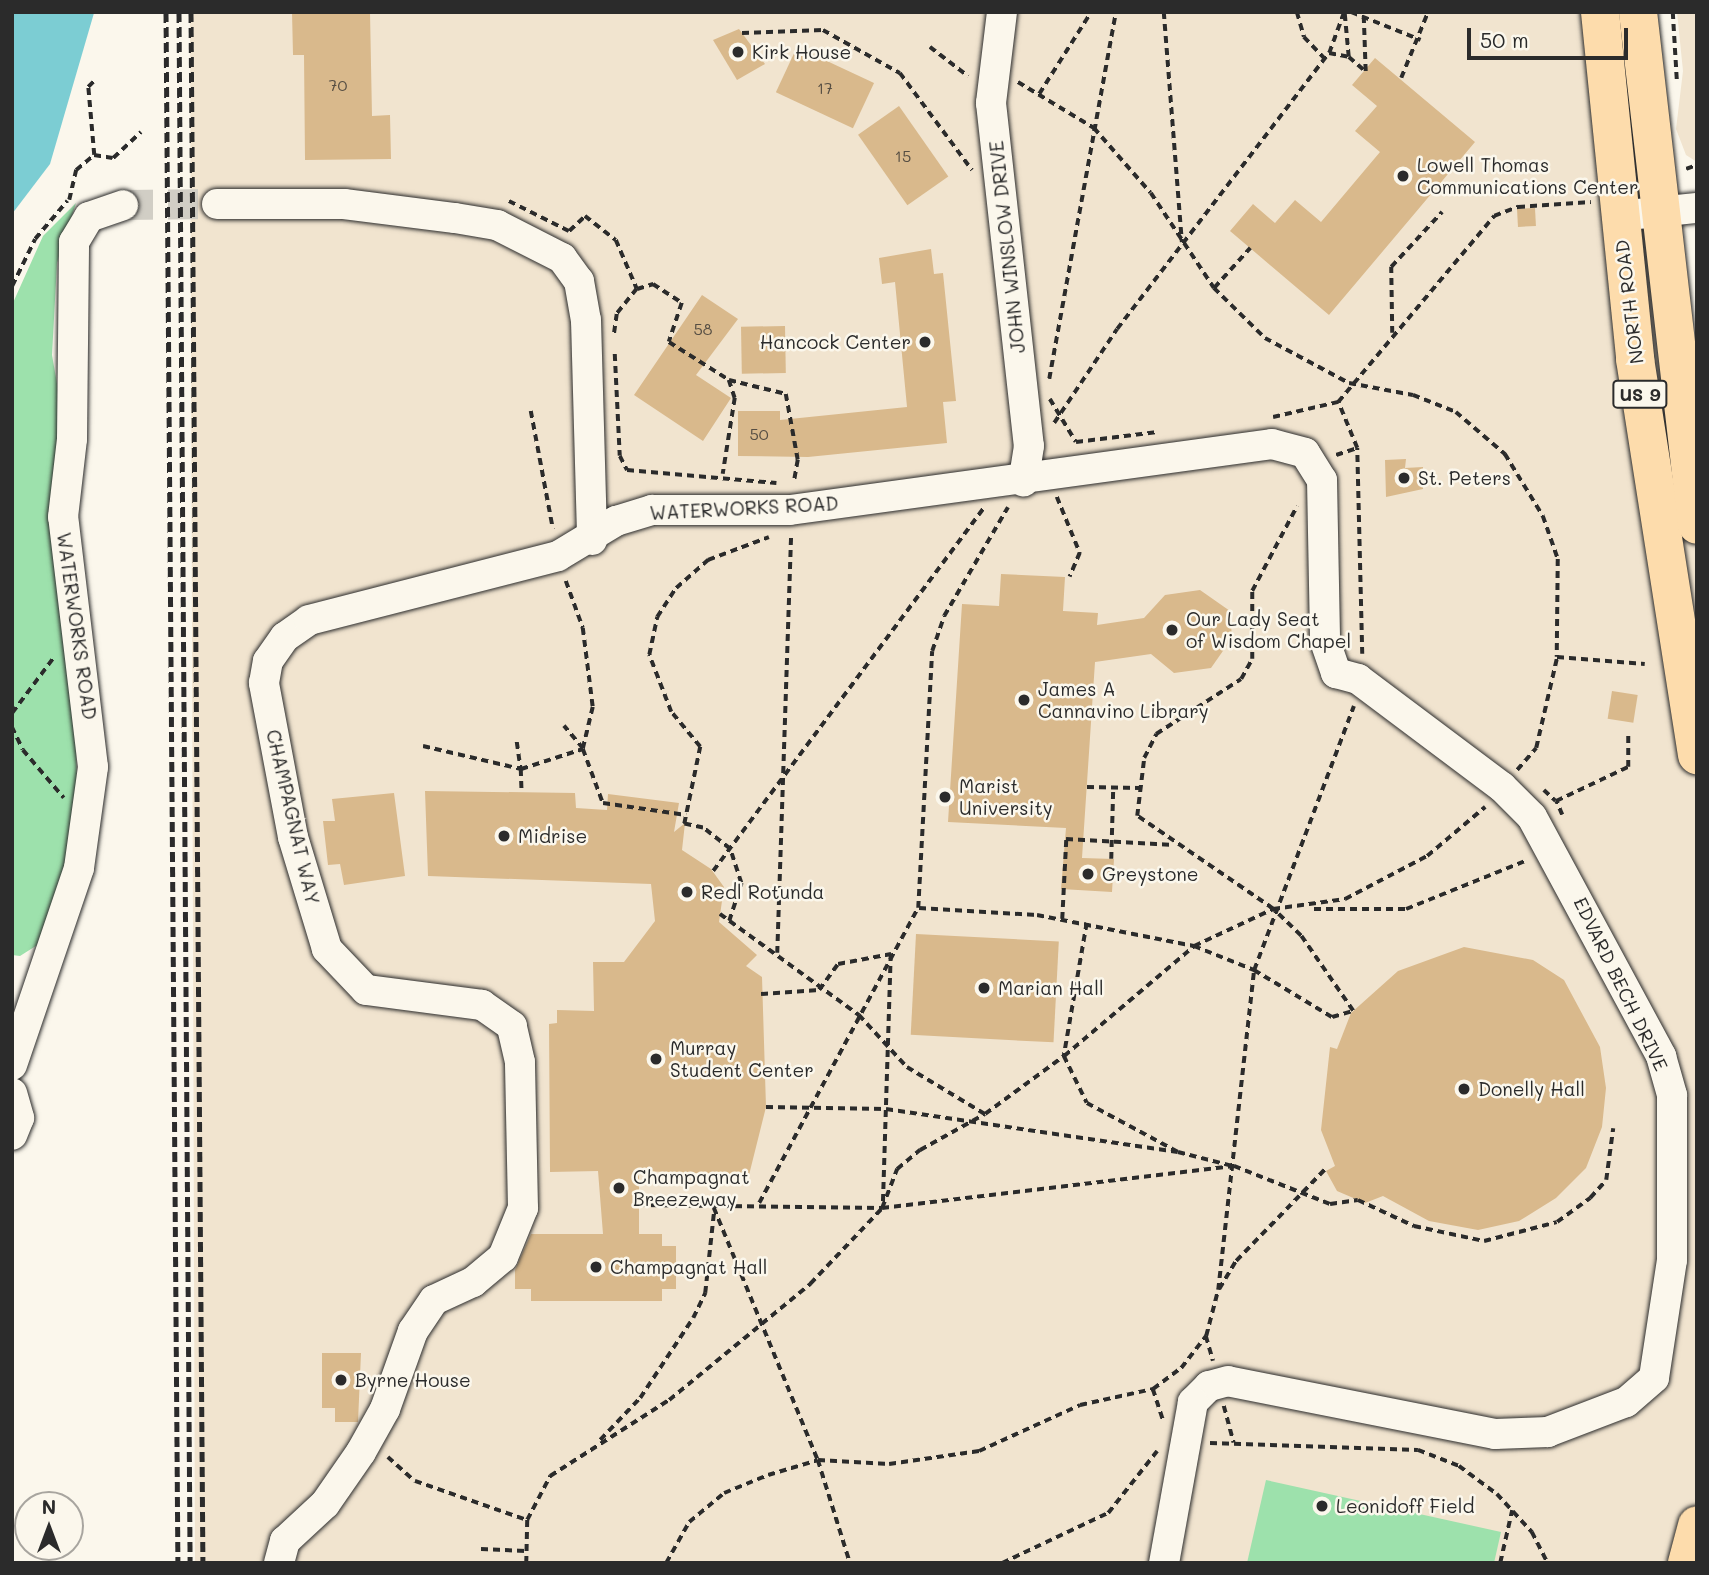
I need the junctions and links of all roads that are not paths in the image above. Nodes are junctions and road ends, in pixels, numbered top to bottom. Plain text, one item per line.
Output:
1 (1002, 12) edge
2 (1600, 12) edge
3 (1638, 12) edge
4 (217, 204) tunnel mouth
5 (123, 205) tunnel mouth
6 (1697, 208) edge
7 (1609, 209) junction
8 (1658, 212) junction
9 (1313, 462) joint
10 (1035, 481) junction
11 (1697, 525) edge
12 (593, 540) junction
13 (1697, 755) edge
14 (12, 1065) edge
15 (12, 1093) edge
16 (12, 1135) edge
17 (1697, 1525) edge
18 (279, 1563) edge
19 (1164, 1563) edge
20 (1686, 1563) edge

1 - 10 street, JOHN WINSLOW DRIVE
2 - 7 highway, NORTH ROAD / US 9
3 - 8 highway, NORTH ROAD / US 9
4 - 12 street
5 - 14 street, WATERWORKS ROAD
6 - 8 street
7 - 8 street
7 - 13 highway, NORTH ROAD / US 9
8 - 11 highway, NORTH ROAD / US 9
9 - 10 street, WATERWORKS ROAD
9 - 19 street, EDVARD BECH DRIVE
10 - 12 street, WATERWORKS ROAD
12 - 18 street, CHAMPAGNAT WAY
15 - 16 street
17 - 20 highway

